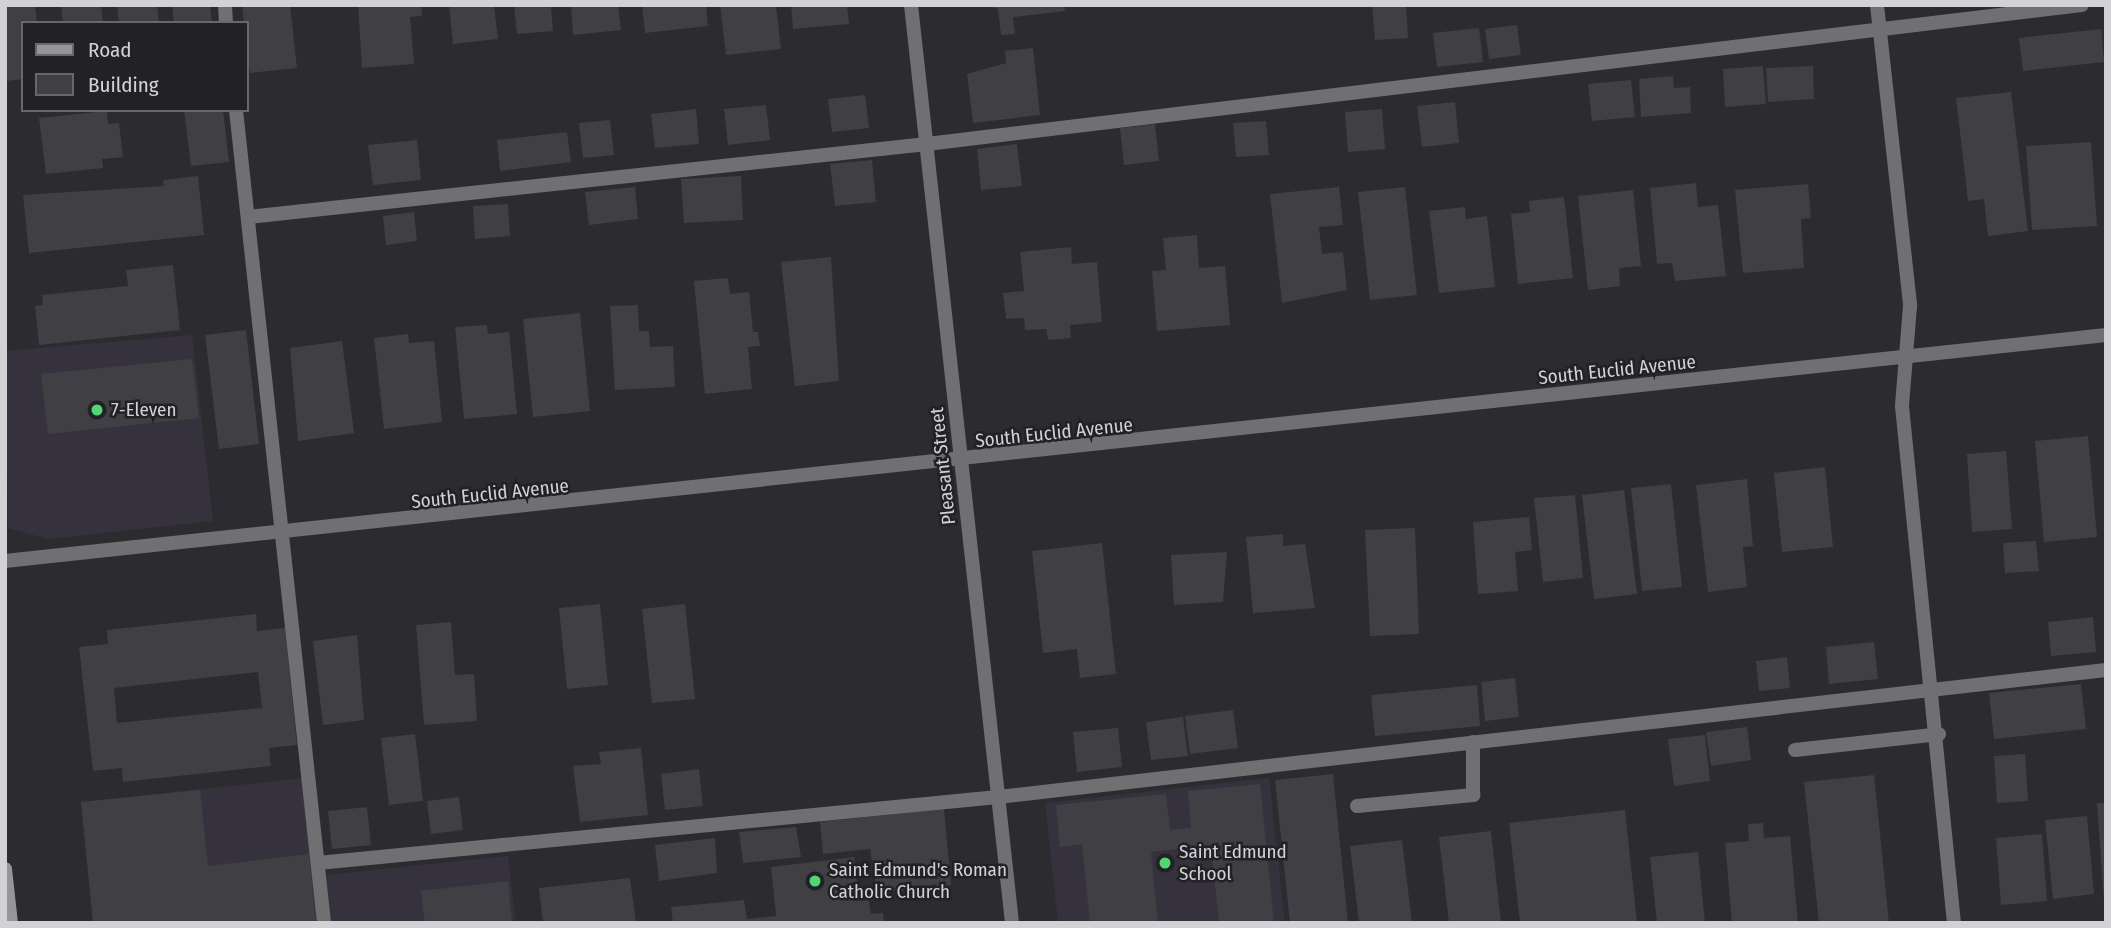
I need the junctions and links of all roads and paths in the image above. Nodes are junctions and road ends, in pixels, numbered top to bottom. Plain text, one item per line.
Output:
1 (911, 5) edge
2 (1877, 5) edge
3 (2082, 5) edge
4 (1880, 27) junction
5 (236, 112) edge
6 (926, 144) junction
7 (248, 217) junction
8 (2106, 335) edge
9 (1908, 357) junction
10 (962, 463) junction
11 (282, 535) junction
12 (5, 561) edge
13 (2106, 670) edge
14 (1934, 690) junction
15 (1939, 734) junction
16 (1473, 742) junction
17 (1795, 750) dead end
18 (998, 797) junction
19 (1357, 806) dead end
20 (318, 863) junction
21 (5, 869) edge
22 (1955, 900) junction
23 (11, 923) edge
24 (324, 923) edge
25 (1012, 923) edge
26 (1954, 923) edge
27 (1961, 923) edge

1 - 6 street, Pleasant Street
2 - 4 street
3 - 4 street
4 - 6 street
4 - 9 street
5 - 7 street
6 - 7 street
6 - 10 street, Pleasant Street
7 - 11 street
8 - 9 street, South Euclid Avenue
9 - 10 street, South Euclid Avenue
9 - 14 street
10 - 11 street, South Euclid Avenue
10 - 18 street, Pleasant Street
11 - 12 street, South Euclid Avenue
11 - 20 street
13 - 14 street
14 - 15 street
14 - 16 street
15 - 17 street
15 - 22 street
16 - 18 street
16 - 19 street
18 - 20 street
18 - 25 street, Pleasant Street
20 - 24 street
21 - 23 street
22 - 26 street
22 - 27 street

